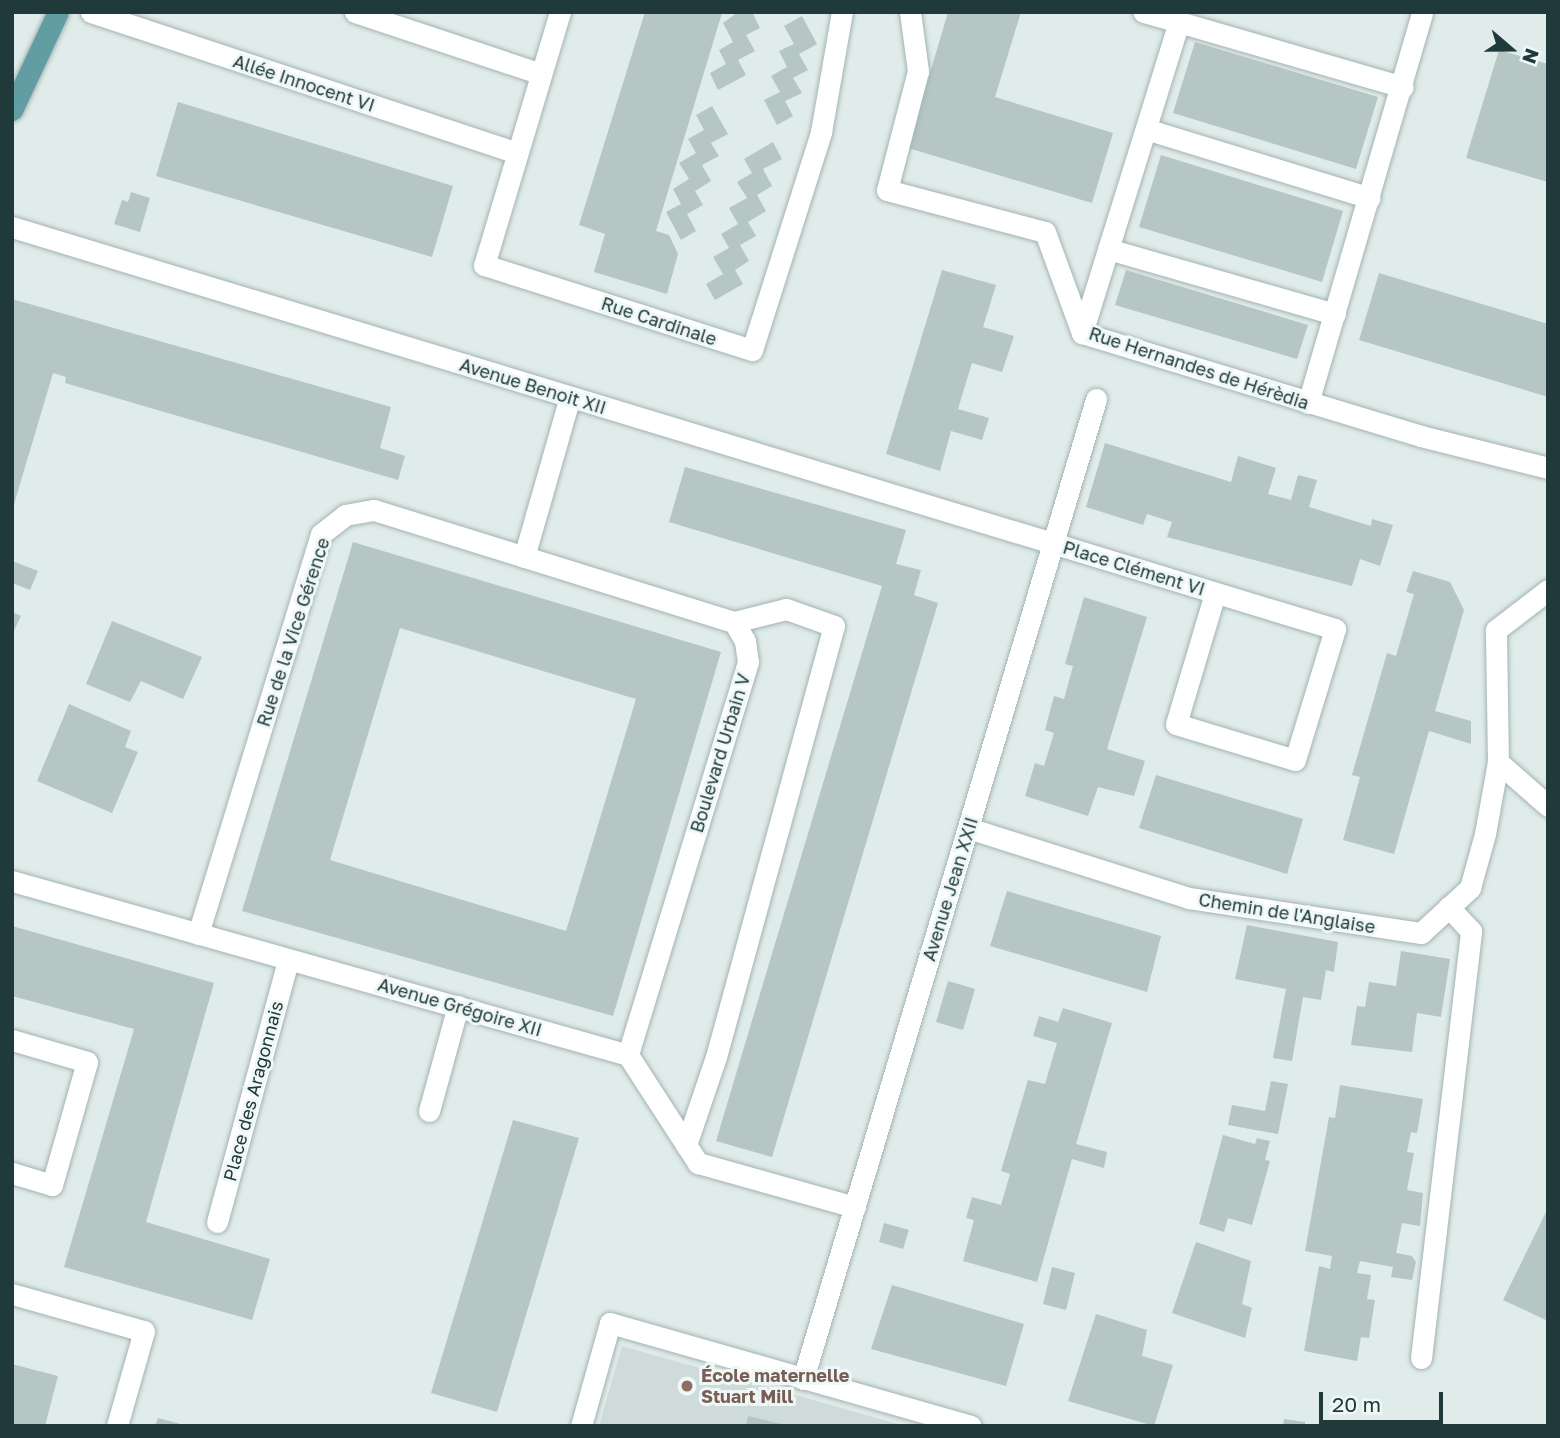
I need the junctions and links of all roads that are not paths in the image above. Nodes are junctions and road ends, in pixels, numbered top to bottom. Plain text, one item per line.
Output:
1 (58, 12) edge
2 (92, 12) edge
3 (355, 12) edge
4 (560, 12) edge
5 (842, 12) edge
6 (910, 12) edge
7 (1143, 12) edge
8 (1422, 12) edge
9 (1179, 22) junction
10 (541, 74) junction
11 (1403, 87) junction
12 (12, 110) edge
13 (1146, 129) junction
14 (517, 153) junction
15 (1370, 198) junction
16 (12, 228) edge
17 (1108, 249) junction
18 (1335, 314) junction
19 (1082, 333) junction
20 (570, 397) junction
21 (1096, 399) dead end
22 (1308, 403) junction
23 (1548, 468) edge
24 (1053, 544) junction
25 (524, 557) junction
26 (1548, 590) edge
27 (1215, 593) junction
28 (734, 622) junction
29 (1498, 762) junction
30 (1548, 806) edge
31 (968, 828) junction
32 (12, 881) edge
33 (1450, 907) junction
34 (198, 934) junction
35 (288, 960) junction
36 (458, 1006) junction
37 (12, 1041) edge
38 (628, 1055) junction
39 (429, 1111) dead end
40 (686, 1145) junction
41 (12, 1173) edge
42 (855, 1207) junction
43 (217, 1222) dead end
44 (12, 1294) edge
45 (1421, 1358) dead end
46 (803, 1378) junction
47 (117, 1426) edge
48 (581, 1426) edge
49 (971, 1426) edge

1 - 12 main road
2 - 14 street, Allée Innocent VI
3 - 10 street
4 - 10 street, Rue Cardinale
5 - 14 street, Rue Cardinale
6 - 19 street, Rue Hernandes de Hérèdia
7 - 9 street
8 - 11 street
9 - 11 street
9 - 13 street
10 - 14 street, Rue Cardinale
11 - 15 street
13 - 15 street
13 - 17 street
15 - 18 street
16 - 20 street, Avenue Benoit XII
17 - 18 street
17 - 19 street
18 - 22 street
19 - 22 street, Rue Hernandes de Hérèdia
20 - 24 street, Avenue Benoit XII
20 - 25 street
21 - 24 street, Avenue Jean XXII
22 - 23 street, Rue Hernandes de Hérèdia
24 - 27 street, Place Clément VI
24 - 31 street, Avenue Jean XXII
25 - 28 street
25 - 34 street, Rue de la Vice Gérence
26 - 29 street, Chemin de l'Anglaise
27 - 27 street, Place Clément VI
28 - 38 street, Boulevard Urbain V
28 - 40 street
29 - 30 street
29 - 33 street, Chemin de l'Anglaise
31 - 33 street, Chemin de l'Anglaise
31 - 42 street, Avenue Jean XXII
32 - 34 street, Avenue Grégoire XII
33 - 45 street
34 - 35 street, Avenue Grégoire XII
35 - 36 street, Avenue Grégoire XII
35 - 43 street, Place des Aragonnais
36 - 38 street, Avenue Grégoire XII
36 - 39 street
37 - 41 street
38 - 40 street
40 - 42 street
42 - 46 street, Avenue Jean XXII
44 - 47 street
46 - 48 street
46 - 49 street

